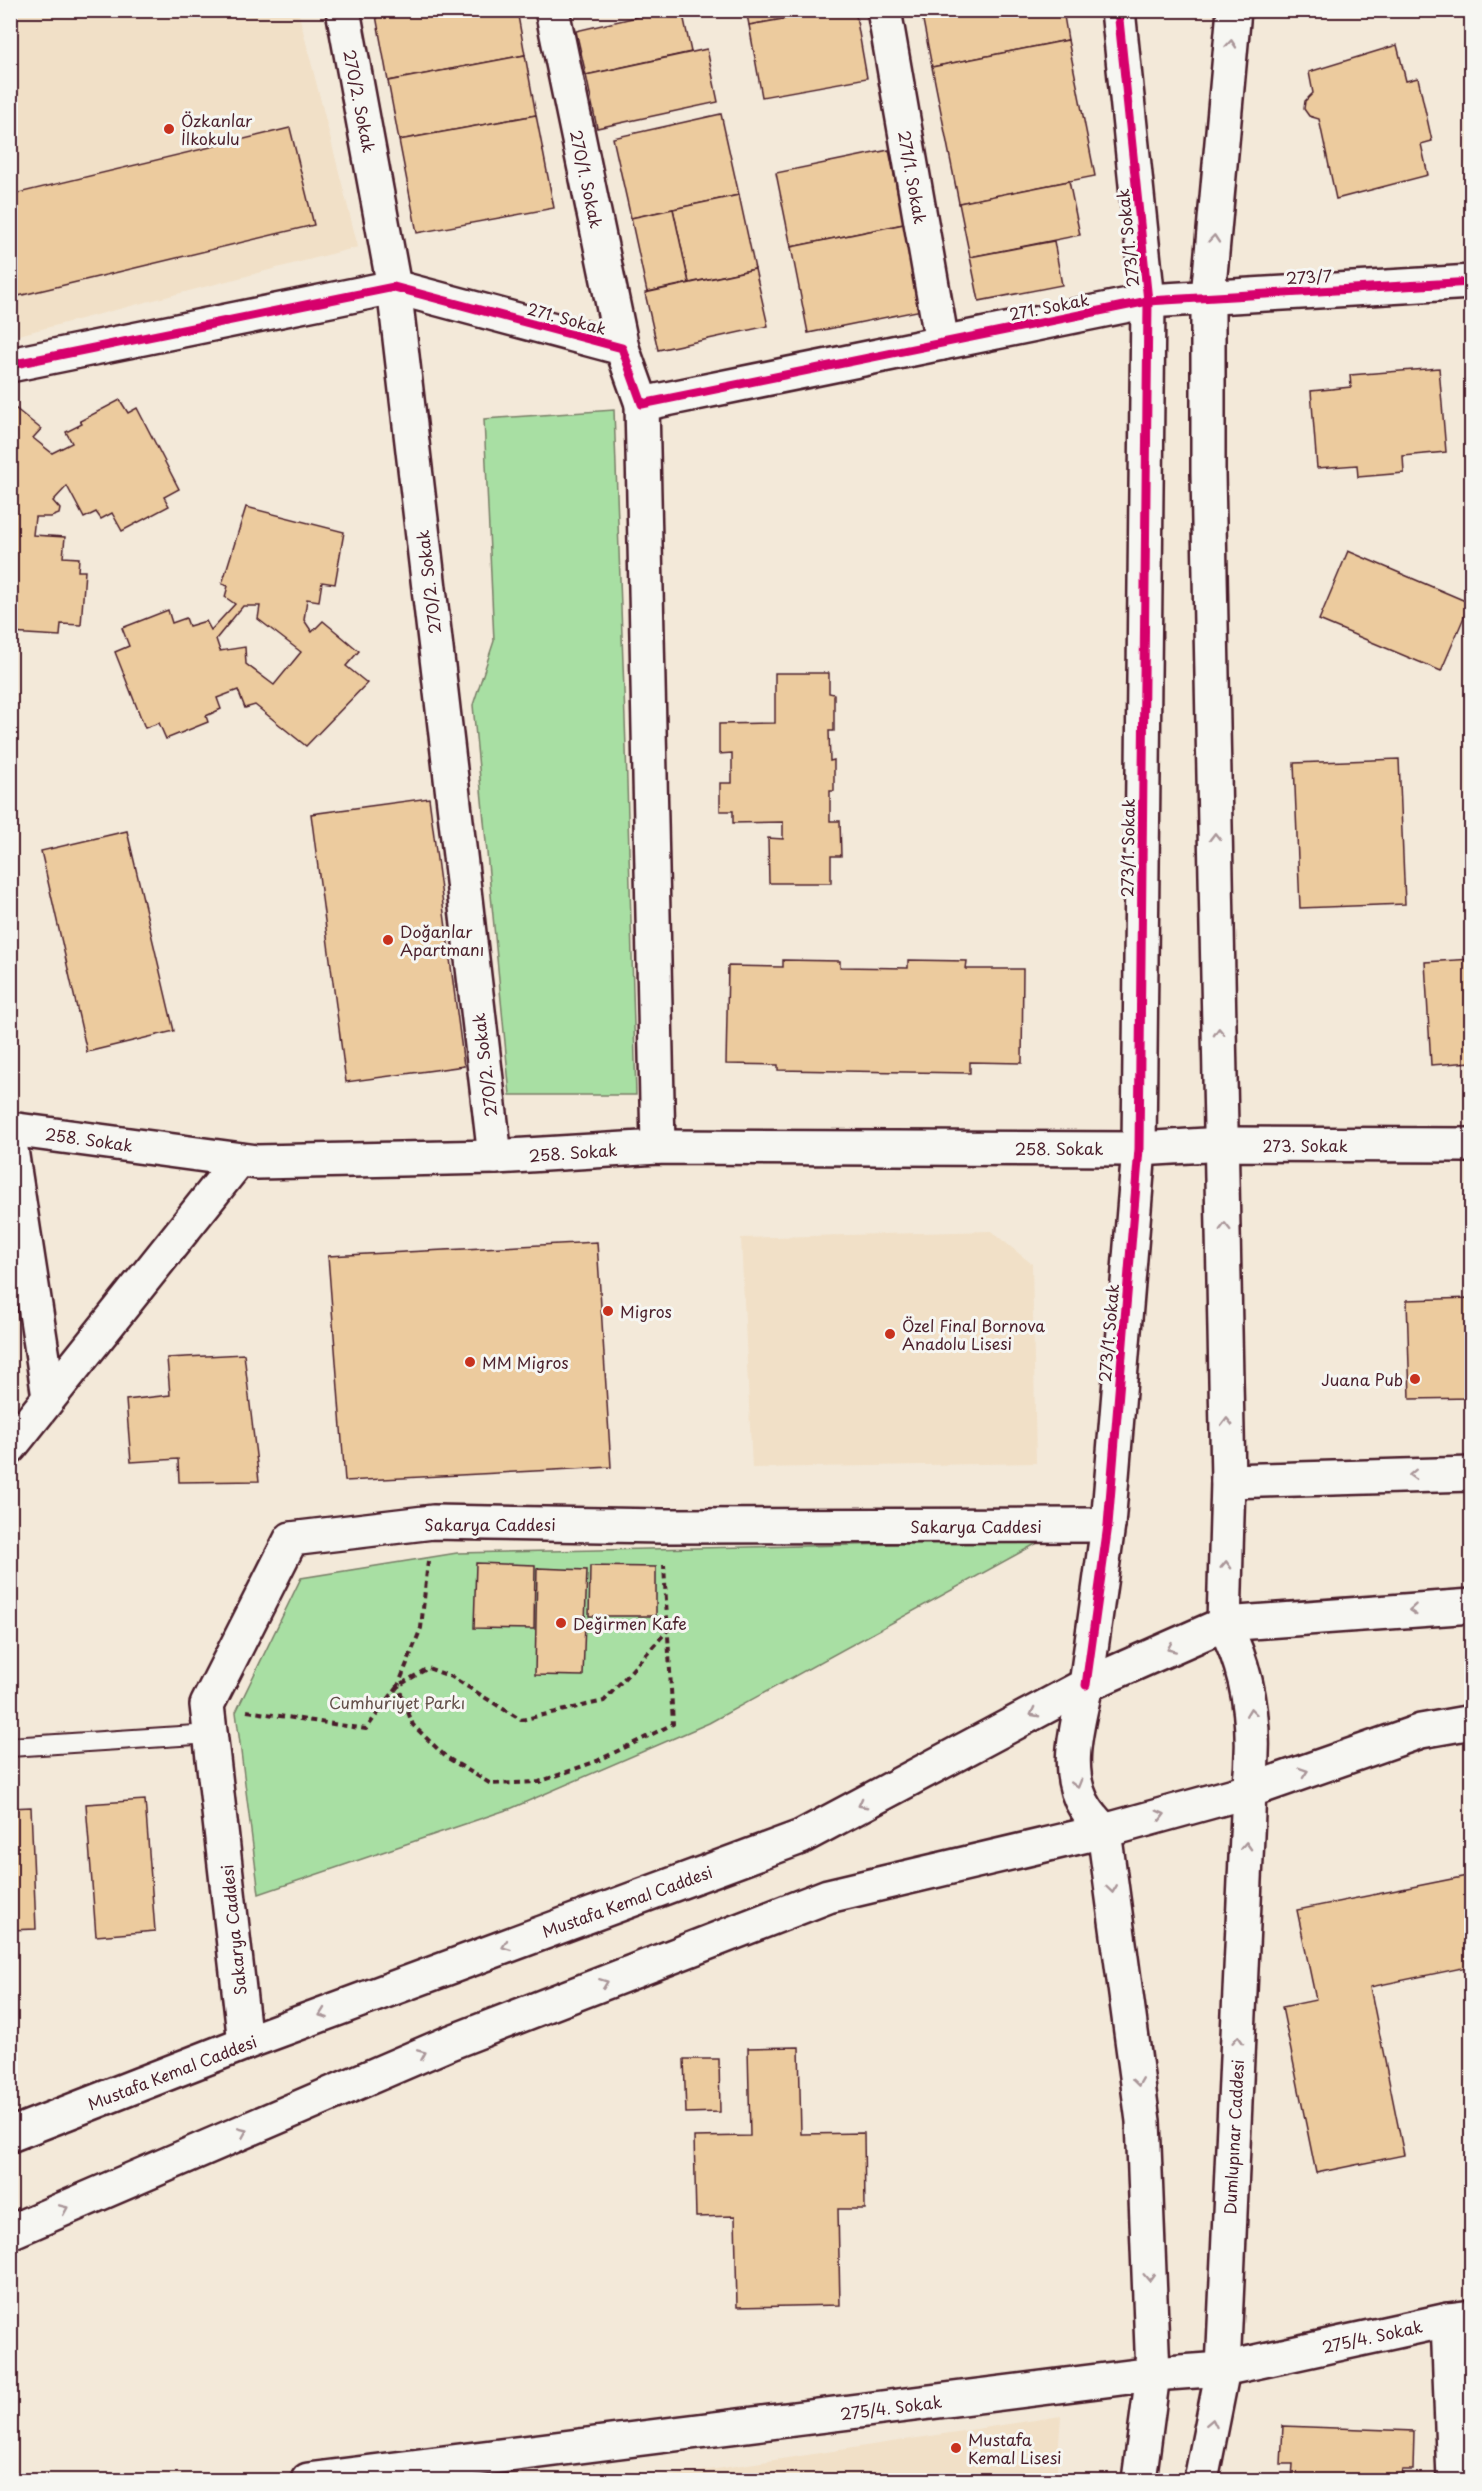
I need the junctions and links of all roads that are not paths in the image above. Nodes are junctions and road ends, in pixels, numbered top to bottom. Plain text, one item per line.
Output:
1 (343, 10) edge
2 (552, 10) edge
3 (884, 10) edge
4 (1118, 10) edge
5 (1234, 10) edge
6 (1472, 282) edge
7 (394, 287) junction
8 (1208, 297) junction
9 (1149, 301) junction
10 (942, 343) junction
11 (622, 348) junction
12 (10, 365) edge
13 (642, 405) junction
14 (10, 1129) edge
15 (10, 1143) edge
16 (1223, 1144) junction
17 (1472, 1145) edge
18 (658, 1147) junction
19 (1139, 1149) junction
20 (495, 1157) junction
21 (239, 1160) junction
22 (49, 1397) junction
23 (10, 1447) edge
24 (1472, 1474) edge
25 (1228, 1481) junction
26 (1108, 1525) junction
27 (1472, 1606) edge
28 (1224, 1624) junction
29 (1086, 1685) junction
30 (209, 1720) junction
31 (1472, 1722) edge
32 (10, 1747) edge
33 (1249, 1791) junction
34 (1104, 1831) junction
35 (245, 2043) junction
36 (10, 2136) edge
37 (10, 2232) edge
38 (1460, 2318) edge
39 (1223, 2368) junction
40 (1153, 2374) junction
41 (308, 2481) edge
42 (1139, 2481) edge
43 (1201, 2481) edge
44 (1454, 2481) edge

1 - 7 street, 270/2. Sokak
2 - 11 street, 270/1. Sokak
3 - 10 street, 271/1. Sokak
4 - 9 street, 273/1. Sokak
8 -> 5 street
6 - 8 street, 273/7
7 - 11 street, 271. Sokak
7 - 12 street, 271. Sokak
7 - 20 street, 270/2. Sokak
8 - 9 street, 273/7
16 -> 8 street
9 - 10 street, 271. Sokak
9 - 19 street, 273/1. Sokak
10 - 13 street, 271. Sokak
11 - 13 street, 271. Sokak
13 - 18 street
14 - 21 street, 258. Sokak
15 - 22 street
16 - 17 street, 273. Sokak
16 - 19 street, 273. Sokak
25 -> 16 street
18 - 19 street, 258. Sokak
18 - 20 street, 258. Sokak
19 - 26 street, 273/1. Sokak
20 - 21 street, 258. Sokak
21 - 22 street
22 - 23 street
24 -> 25 street
28 -> 25 street
26 - 29 street, 273/1. Sokak
26 - 30 street, Sakarya Caddesi
27 -> 28 street
28 -> 29 street, Mustafa Kemal Caddesi
33 -> 28 street, Dumlupınar Caddesi
29 -> 34 street, 273/1. Sokak
29 -> 35 street, Mustafa Kemal Caddesi
30 - 32 lane
30 - 35 street, Sakarya Caddesi
33 -> 31 street
34 -> 33 street
39 -> 33 street, Dumlupınar Caddesi
37 -> 34 street
34 -> 40 street
35 - 36 street, Mustafa Kemal Caddesi
38 - 39 street, 275/4. Sokak
38 - 44 street
39 - 40 street, 275/4. Sokak
43 -> 39 street, Dumlupınar Caddesi
40 - 41 street, 275/4. Sokak
40 - 42 street

